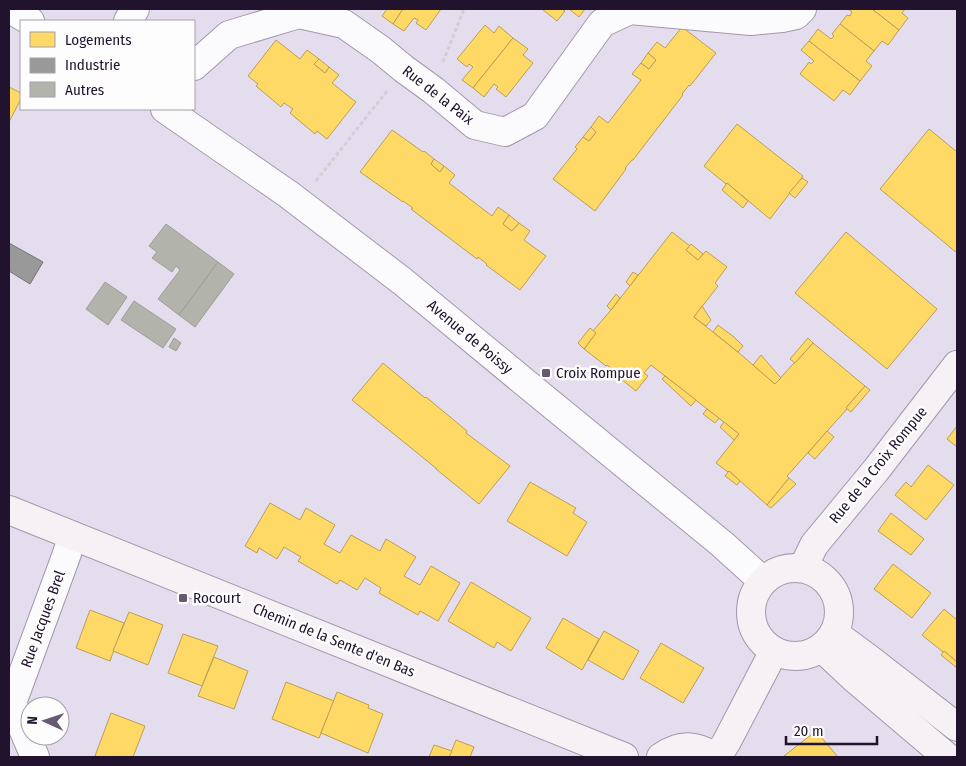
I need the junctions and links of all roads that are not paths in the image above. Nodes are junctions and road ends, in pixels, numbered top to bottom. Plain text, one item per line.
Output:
1 (10, 9) edge
2 (135, 9) edge
3 (802, 9) edge
4 (28, 20) edge
5 (129, 20) edge
6 (195, 65) edge
7 (166, 110) edge
8 (957, 365) edge
9 (9, 510) edge
10 (72, 536) junction
11 (803, 568) junction
12 (763, 581) junction
13 (828, 640) junction
14 (774, 651) junction
15 (957, 727) edge
16 (576, 739) junction
17 (35, 757) edge
18 (598, 757) edge
19 (624, 757) edge
20 (661, 757) edge
21 (717, 757) edge
22 (947, 757) edge

1 - 4 street
2 - 5 street
3 - 6 street, Rue de la Paix
7 - 12 street, Avenue de Poissy
8 - 11 street, Rue de la Croix Rompue
9 - 10 street, Chemin de la Sente d'en Bas
10 - 16 street, Chemin de la Sente d'en Bas
10 - 17 street, Rue Jacques Brel
11 - 12 street
11 - 13 street
12 - 14 street
13 - 14 street
13 - 15 street
13 - 22 street
14 - 21 street
16 - 18 street, Chemin de la Sente d'en Bas
16 - 19 street, Chemin de la Sente d'en Bas
20 - 21 street

